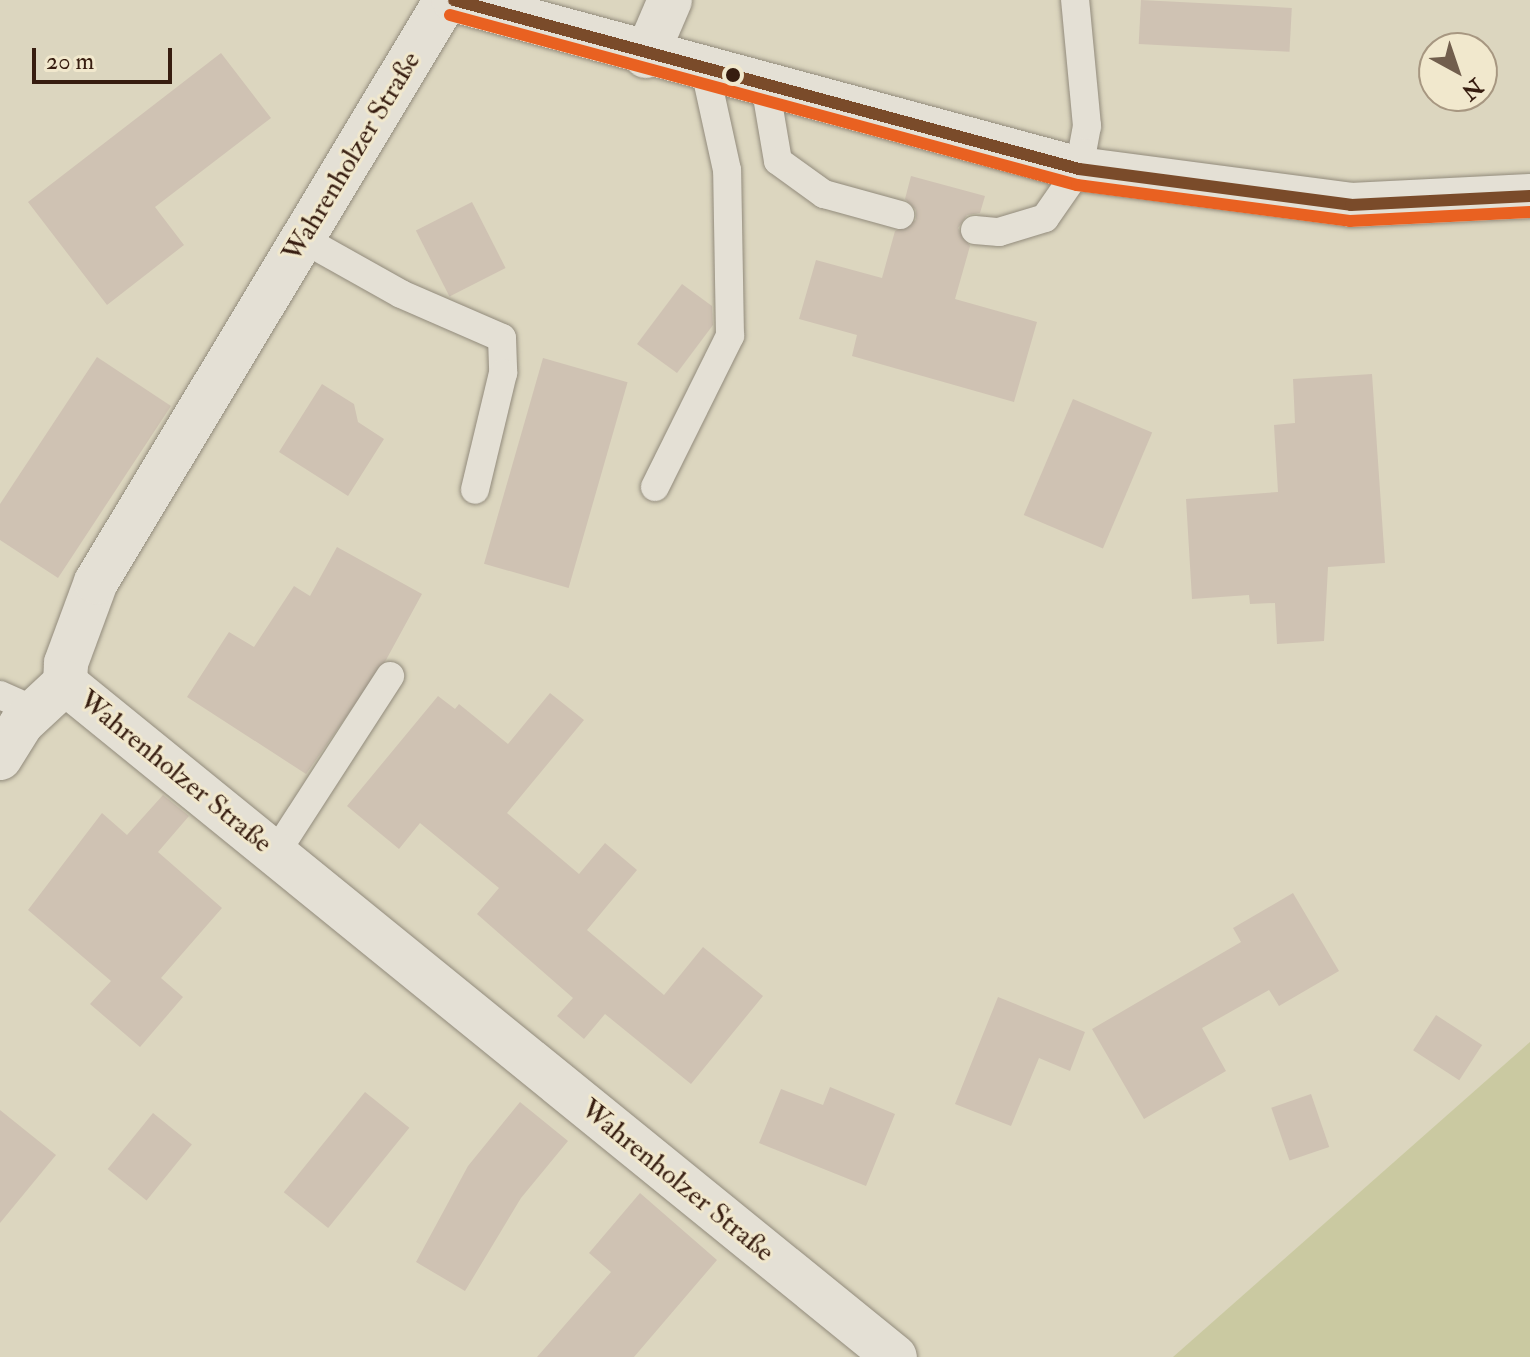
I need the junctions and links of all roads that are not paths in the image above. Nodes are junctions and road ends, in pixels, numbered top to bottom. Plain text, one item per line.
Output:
1 (446, 0) edge
2 (454, 0) edge
3 (670, 0) edge
4 (1075, 0) edge
5 (646, 56) junction
6 (705, 70) junction
7 (765, 85) junction
8 (1079, 169) junction
9 (1530, 196) edge
10 (900, 215) dead end
11 (975, 230) dead end
12 (303, 239) junction
13 (655, 487) dead end
14 (475, 490) dead end
15 (390, 676) dead end
16 (33, 696) edge
17 (0, 758) edge
18 (275, 854) junction
19 (895, 1357) edge

1 - 12 street, Wahrenholzer Straße
2 - 5 street
3 - 5 street
4 - 8 lane
5 - 6 street
6 - 7 street
6 - 13 lane
7 - 8 street
7 - 10 lane
8 - 9 street
8 - 11 lane
12 - 14 lane
12 - 16 street, Wahrenholzer Straße
15 - 18 lane
16 - 17 street
16 - 18 street, Wahrenholzer Straße
18 - 19 street, Wahrenholzer Straße

